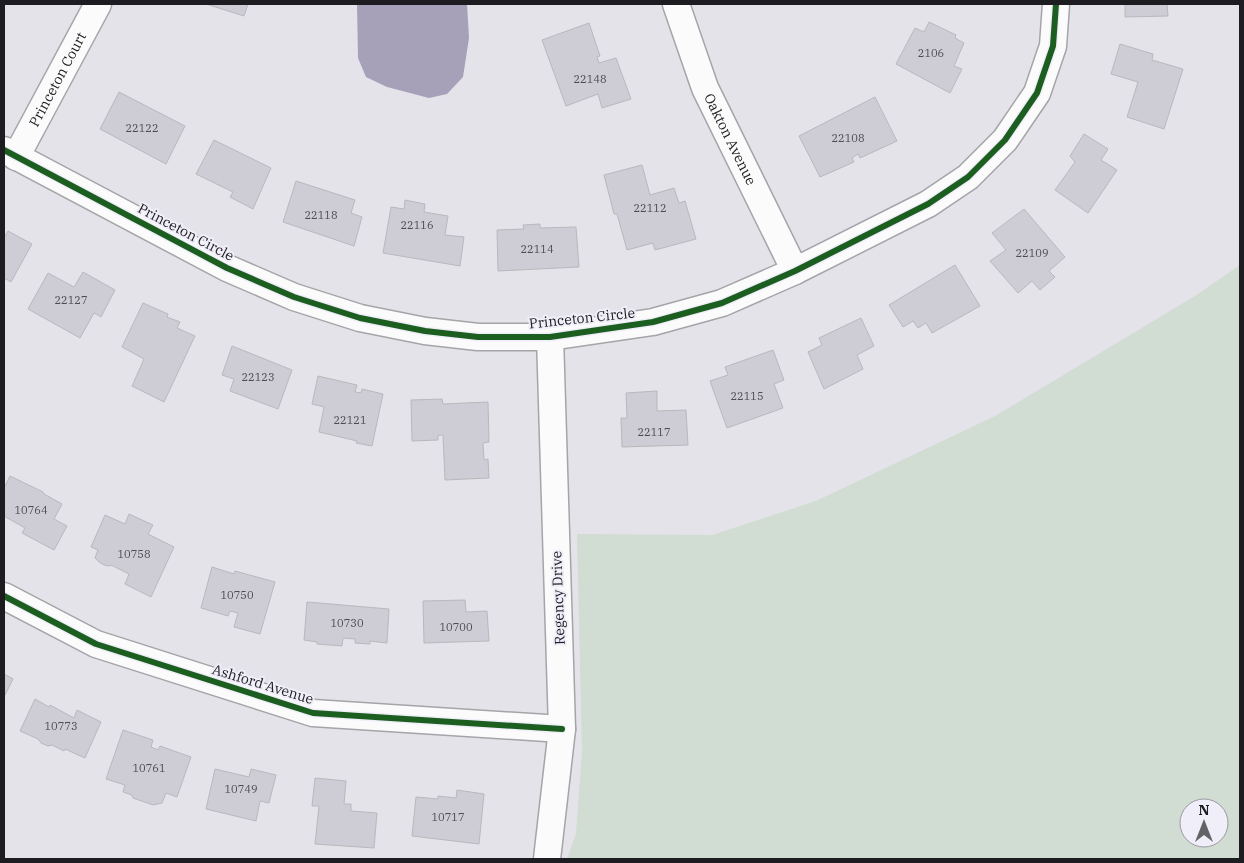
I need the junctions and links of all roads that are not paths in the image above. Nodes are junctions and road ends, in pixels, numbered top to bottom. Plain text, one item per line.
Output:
1 (98, 4) edge
2 (676, 4) edge
3 (1056, 4) edge
4 (10, 153) edge
5 (795, 271) junction
6 (550, 337) junction
7 (4, 596) edge
8 (562, 729) junction
9 (547, 859) edge

1 - 4 street, Princeton Court
2 - 5 street, Oakton Avenue
3 - 5 street, Princeton Circle
4 - 6 street, Princeton Circle
5 - 6 street, Princeton Circle
6 - 8 street, Regency Drive
7 - 8 street, Ashford Avenue
8 - 9 street, Regency Drive

